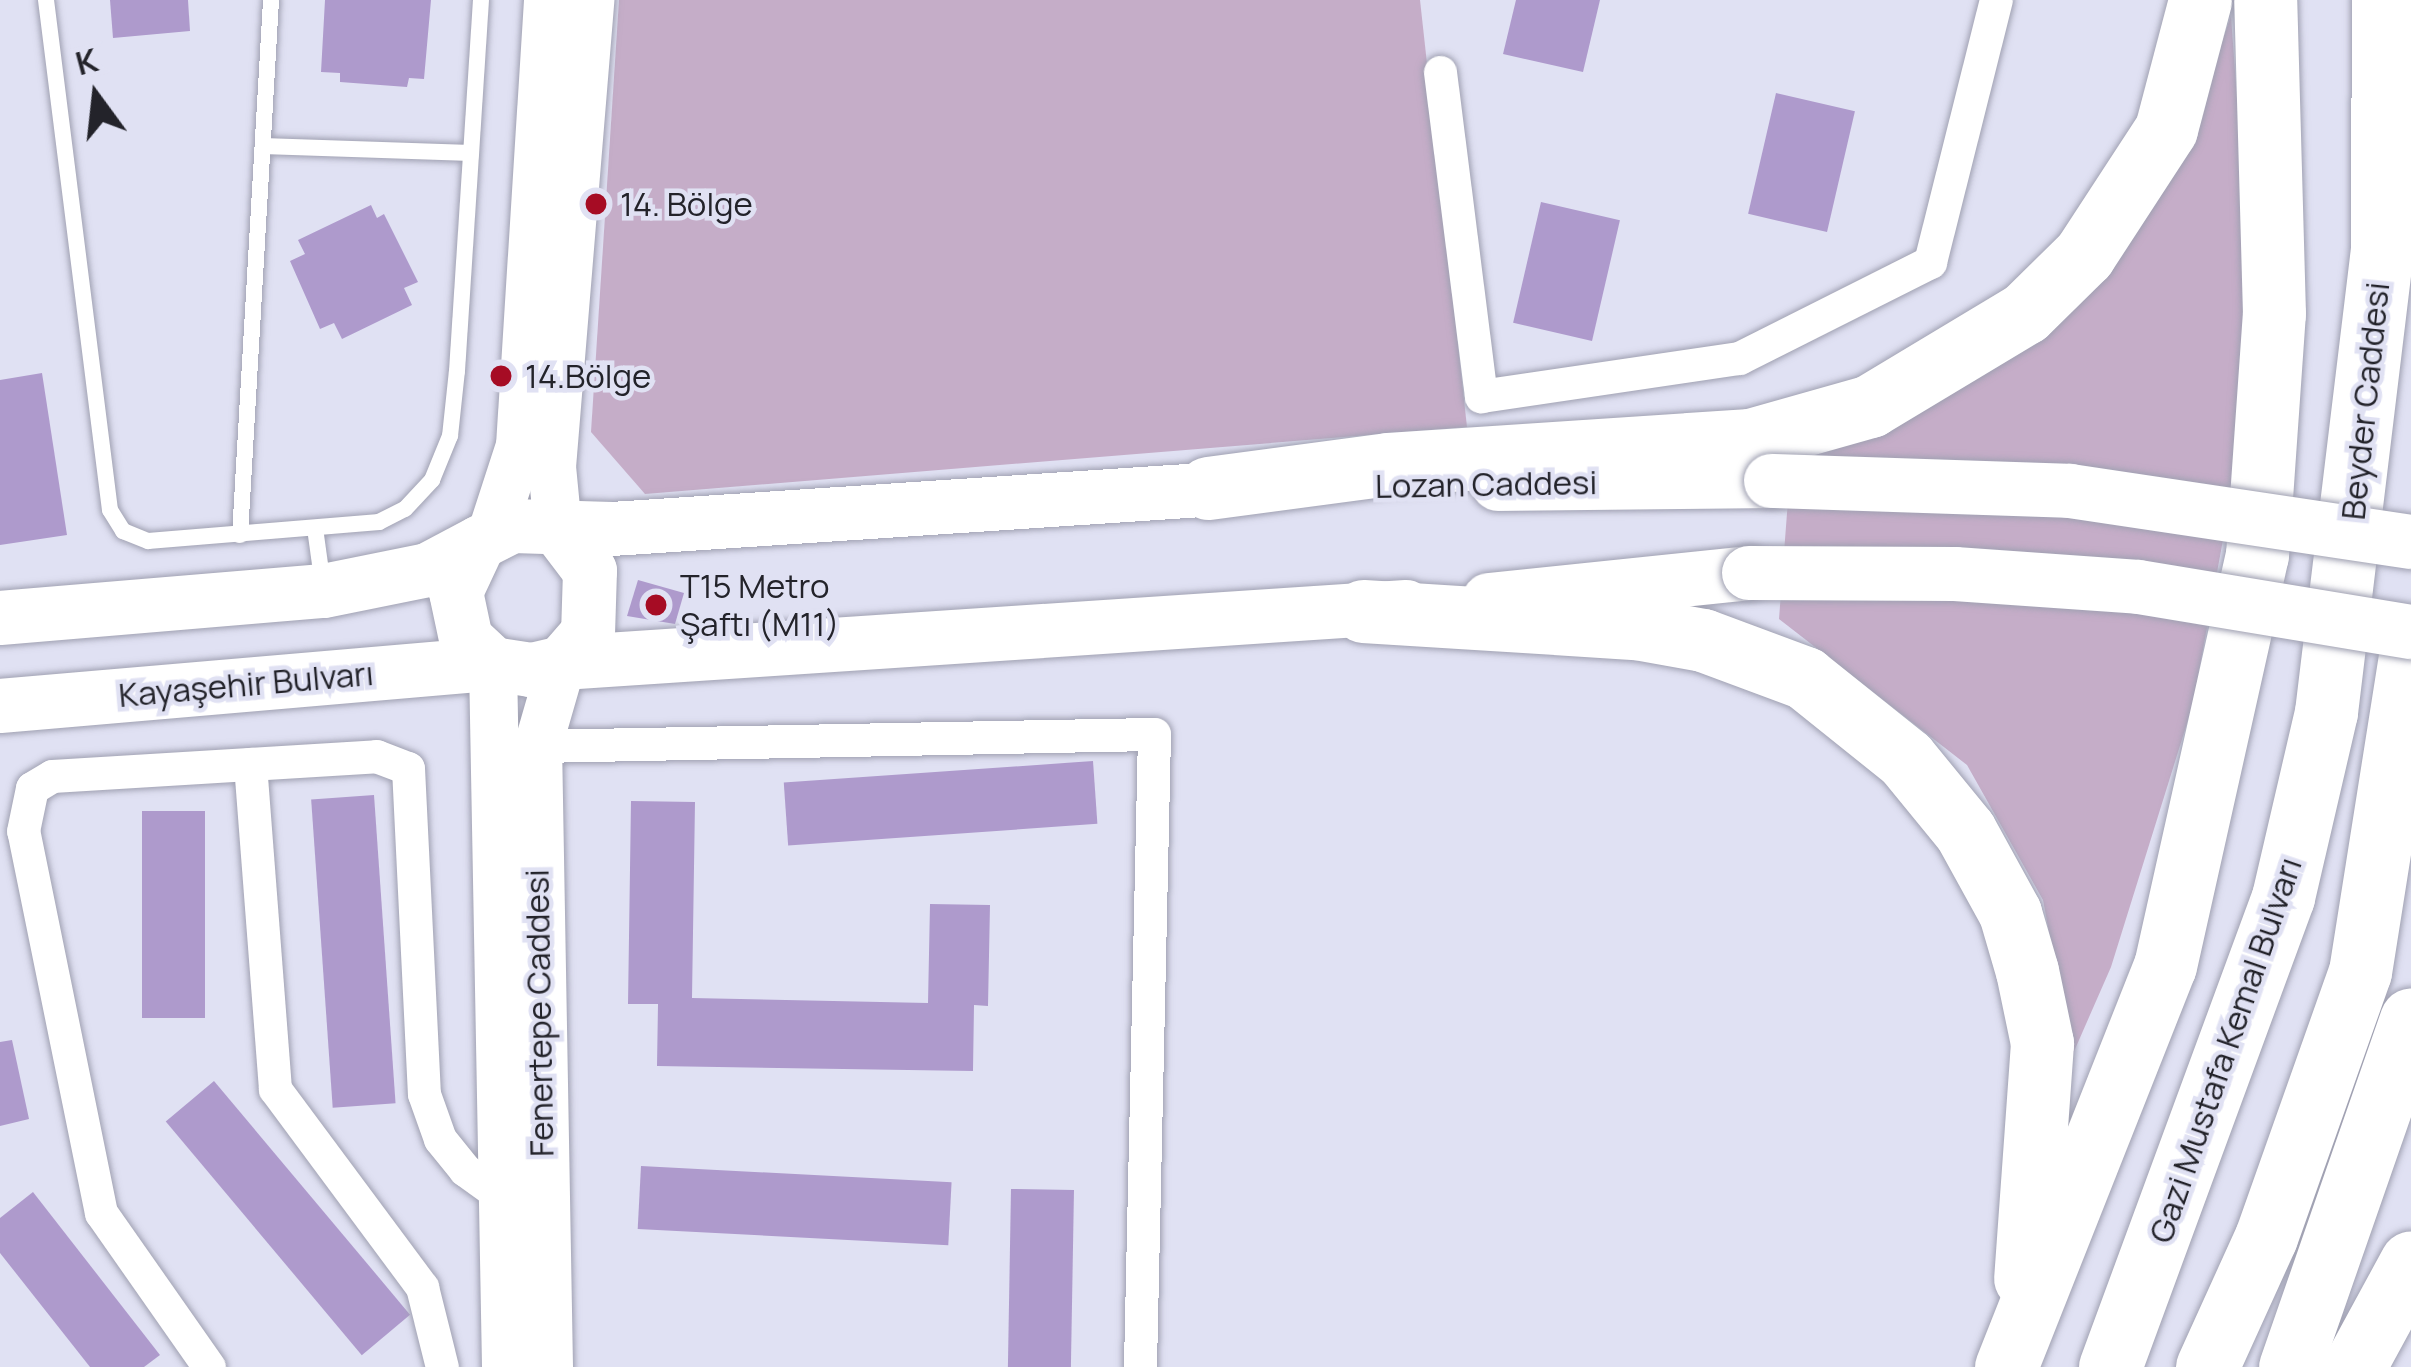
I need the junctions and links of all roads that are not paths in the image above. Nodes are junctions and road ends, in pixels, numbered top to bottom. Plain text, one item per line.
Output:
1 (46, 0) edge
2 (271, 0) edge
3 (481, 0) edge
4 (548, 0) edge
5 (590, 0) edge
6 (1996, 0) edge
7 (2200, 0) edge
8 (2265, 0) edge
9 (2383, 0) edge
10 (1441, 72) dead end
11 (263, 146) junction
12 (471, 152) junction
13 (1208, 488) junction
14 (315, 528) junction
15 (558, 529) junction
16 (240, 535) junction
17 (485, 538) junction
18 (2411, 542) edge
19 (2343, 586) joint
20 (324, 591) junction
21 (1363, 611) junction
22 (0, 618) edge
23 (2411, 632) edge
24 (2411, 650) edge
25 (562, 663) junction
26 (493, 664) junction
27 (0, 706) edge
28 (538, 746) junction
29 (250, 764) junction
30 (2411, 1019) edge
31 (504, 1198) junction
32 (2411, 1262) edge
33 (2015, 1346) edge
34 (209, 1367) edge
35 (442, 1367) edge
36 (506, 1367) edge
37 (549, 1367) edge
38 (1140, 1367) edge
39 (2110, 1367) edge
40 (2207, 1367) edge
41 (2290, 1367) edge
42 (2354, 1367) edge

1 - 16 lane
2 - 11 lane
3 - 12 lane
4 - 17 street
5 - 15 street
6 - 10 street
7 - 13 highway
8 - 33 highway
9 - 19 highway, Beyder Caddesi
11 - 12 lane
11 - 16 lane
12 - 14 lane
13 - 15 main road, Lozan Caddesi
13 - 18 main road, Lozan Caddesi, bridge
14 - 16 lane
14 - 20 lane
15 - 17 main road
15 - 25 main road
17 - 20 main road
17 - 26 main road
19 - 39 highway, Gazi Mustafa Kemal Bulvarı
20 - 22 main road
21 - 23 main road, bridge
21 - 25 main road
21 - 33 highway
24 - 40 highway
25 - 26 main road
25 - 28 street, Fenertepe Caddesi
26 - 27 main road, Kayaşehir Bulvarı
26 - 31 street, Fenertepe Caddesi
28 - 37 street, Fenertepe Caddesi
28 - 38 street
29 - 31 street
29 - 34 street
29 - 35 street
30 - 41 highway
31 - 36 street, Fenertepe Caddesi
32 - 42 highway

